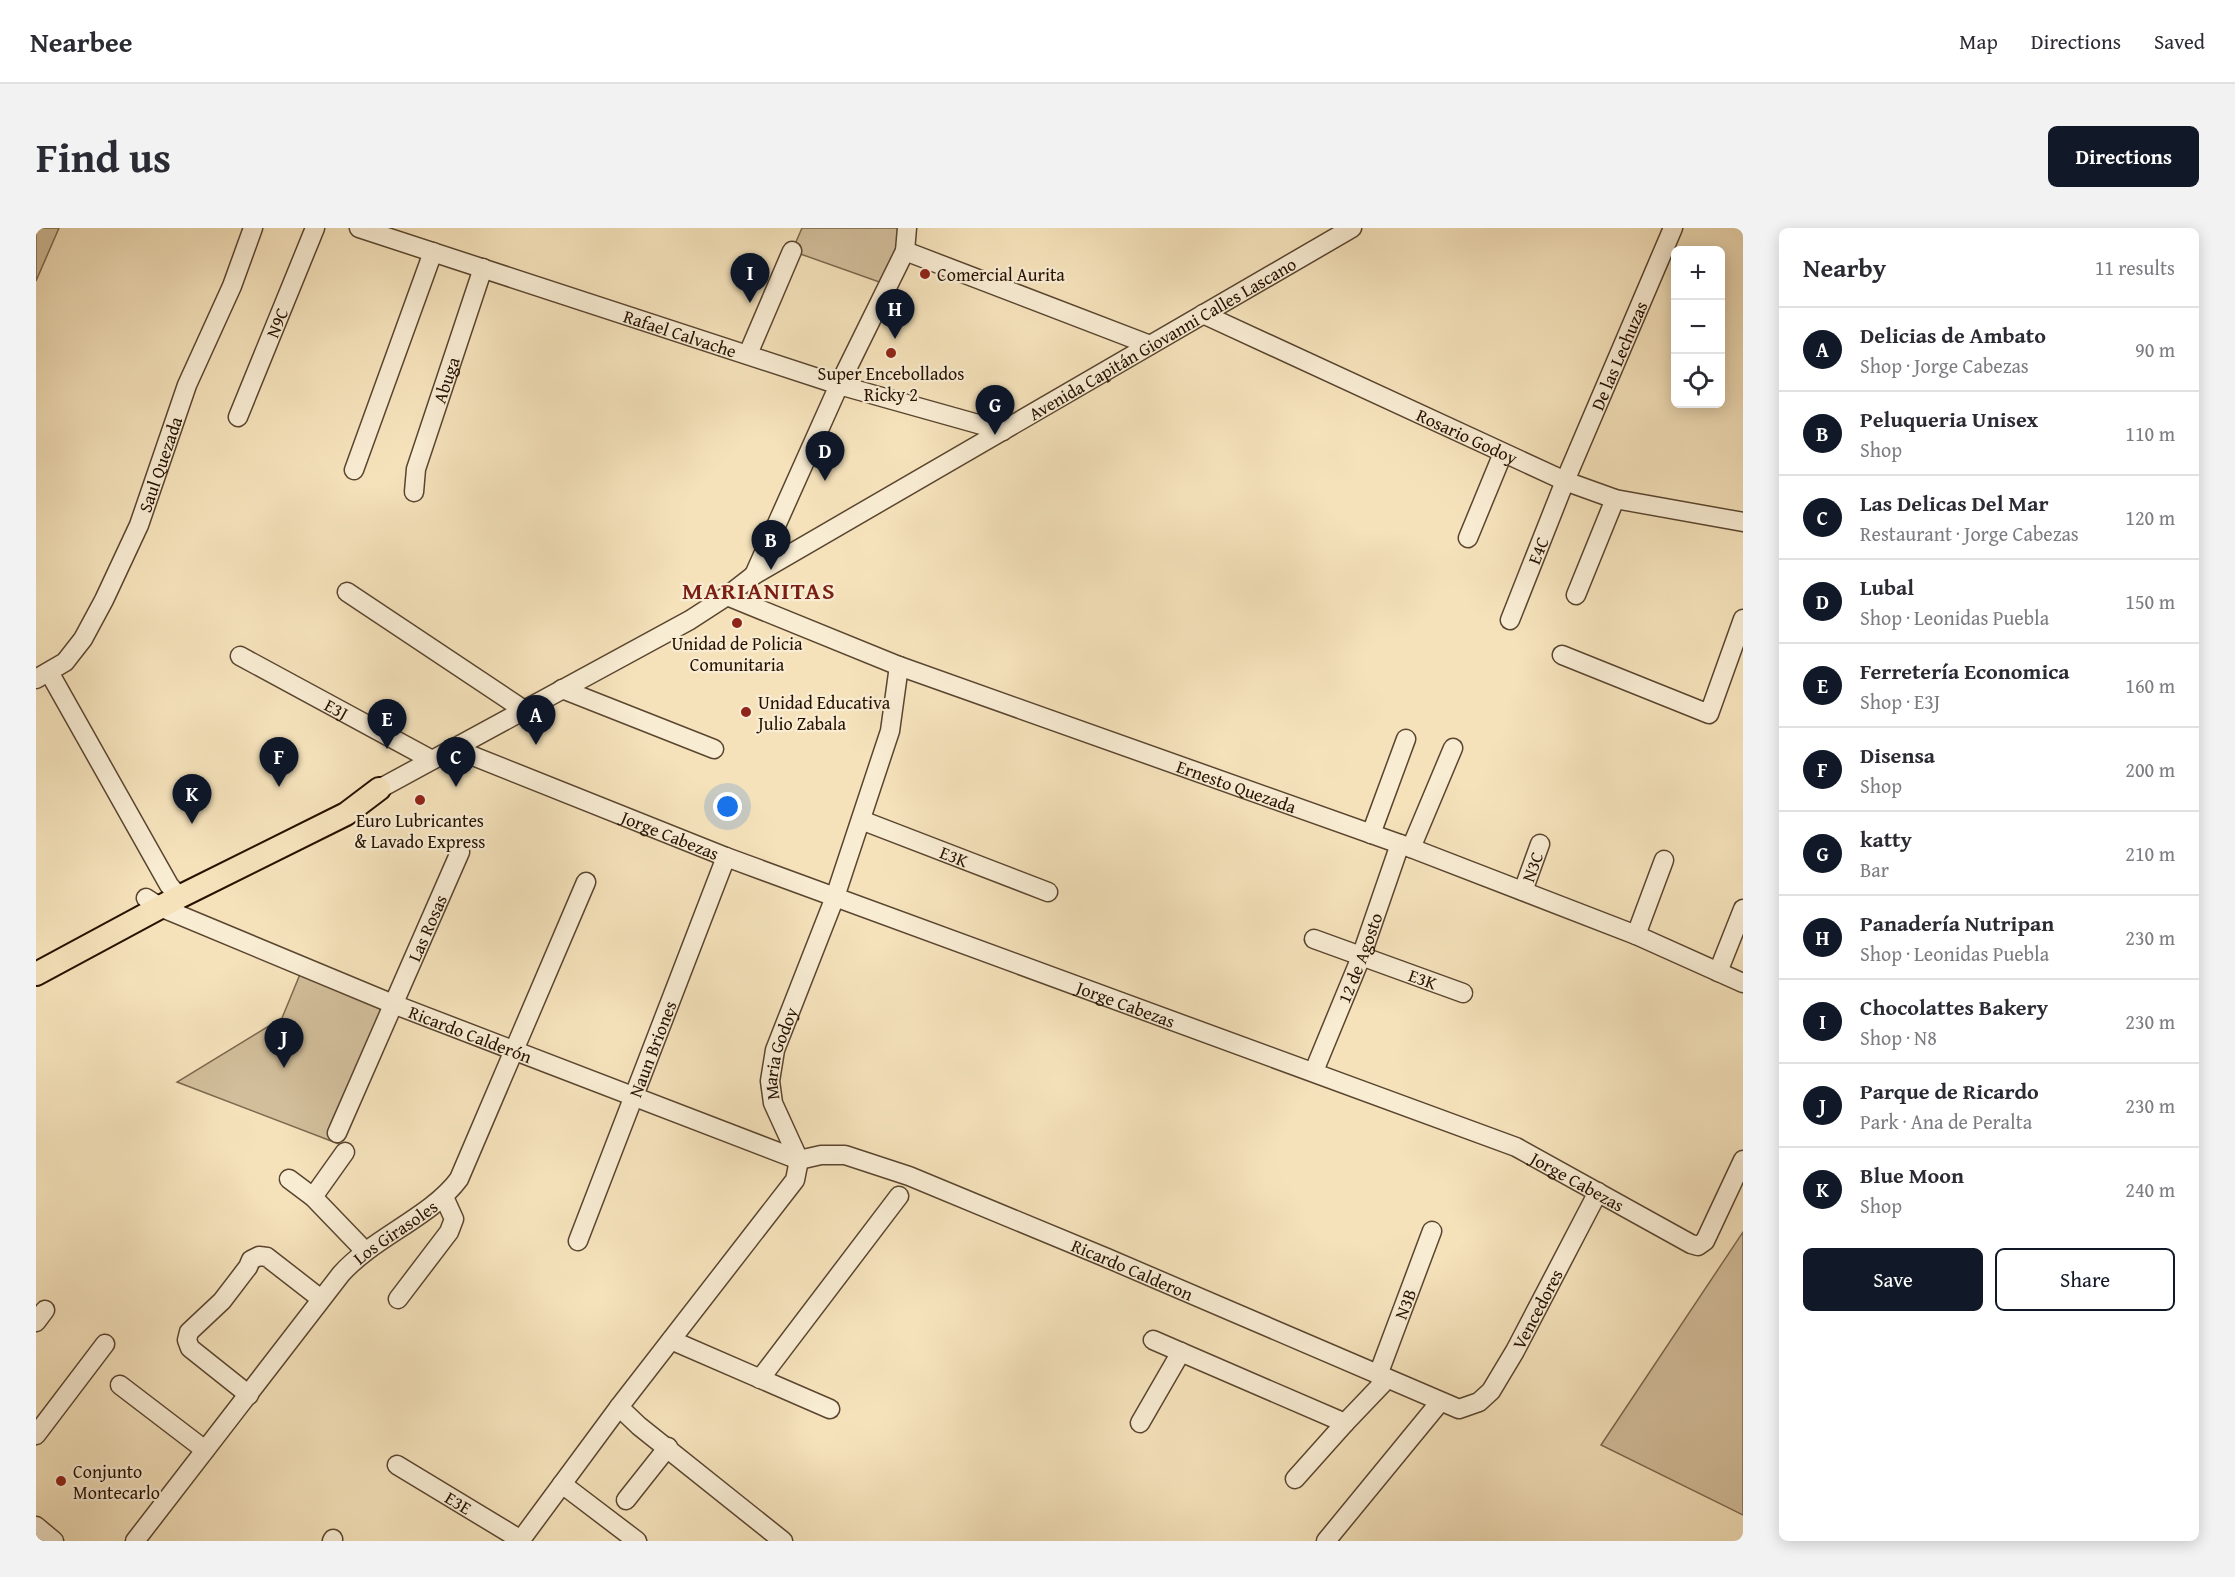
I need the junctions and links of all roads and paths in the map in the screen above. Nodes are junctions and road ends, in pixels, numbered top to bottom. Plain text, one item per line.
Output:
1 (254, 228) edge
2 (315, 228) edge
3 (907, 228) edge
4 (1352, 228) edge
5 (1673, 228) edge
6 (365, 229) edge
7 (792, 251) dead end
8 (905, 251) junction
9 (433, 252) junction
10 (483, 268) junction
11 (1203, 314) junction
12 (1150, 345) junction
13 (748, 354) junction
14 (839, 385) junction
15 (238, 417) dead end
16 (1003, 431) junction
17 (1503, 453) junction
18 (354, 470) dead end
19 (1565, 481) junction
20 (414, 492) dead end
21 (1615, 499) junction
22 (1743, 522) edge
23 (776, 528) junction
24 (1468, 538) dead end
25 (802, 547) junction
26 (754, 575) junction
27 (347, 592) dead end
28 (1575, 595) dead end
29 (727, 596) junction
30 (1743, 619) edge
31 (1510, 620) dead end
32 (1562, 655) dead end
33 (240, 656) dead end
34 (899, 666) junction
35 (42, 676) edge
36 (562, 689) junction
37 (524, 710) junction
38 (1406, 739) dead end
39 (453, 748) junction
40 (1453, 748) dead end
41 (714, 749) dead end
42 (432, 760) junction
43 (379, 789) joint
44 (861, 820) junction
45 (1371, 834) junction
46 (1540, 844) dead end
47 (1406, 846) junction
48 (460, 852) dead end
49 (726, 857) junction
50 (1664, 860) dead end
51 (586, 882) dead end
52 (1523, 891) junction
53 (1048, 892) dead end
54 (163, 897) junction
55 (835, 897) junction
56 (1743, 909) edge
57 (1636, 935) junction
58 (1314, 939) dead end
59 (1361, 957) junction
60 (36, 958) edge
61 (1718, 972) junction
62 (36, 974) edge
63 (1743, 983) edge
64 (1463, 993) dead end
65 (393, 1004) junction
66 (515, 1051) junction
67 (1314, 1071) junction
68 (633, 1097) junction
69 (337, 1133) dead end
70 (345, 1152) dead end
71 (799, 1160) junction
72 (1743, 1160) edge
73 (289, 1179) dead end
74 (1598, 1192) junction
75 (899, 1196) dead end
76 (313, 1197) junction
77 (444, 1197) junction
78 (1432, 1231) dead end
79 (578, 1242) dead end
80 (365, 1251) junction
81 (321, 1299) junction
82 (398, 1299) dead end
83 (671, 1340) junction
84 (1153, 1340) dead end
85 (105, 1344) dead end
86 (1180, 1352) junction
87 (1383, 1377) junction
88 (759, 1379) junction
89 (120, 1385) dead end
90 (249, 1395) junction
91 (1440, 1402) junction
92 (619, 1407) junction
93 (830, 1408) dead end
94 (1459, 1408) joint
95 (1140, 1423) dead end
96 (1345, 1423) junction
97 (36, 1435) edge
98 (668, 1447) junction
99 (205, 1450) junction
100 (397, 1465) dead end
101 (1295, 1479) dead end
102 (562, 1484) junction
103 (626, 1500) dead end
104 (36, 1526) edge
105 (520, 1540) edge
106 (54, 1541) edge
107 (135, 1541) edge
108 (638, 1541) edge
109 (783, 1541) edge
110 (1326, 1541) edge

1 - 35 street, Saul Quezada
2 - 15 street, N9C
3 - 8 street
4 - 11 street, Avenida Capitán Giovanni Calles Lascano
5 - 19 street, De las Lechuzas
6 - 9 street, Rafael Calvache
7 - 13 street
8 - 12 street
8 - 14 street
9 - 10 street, Rafael Calvache
9 - 18 street
10 - 13 street, Rafael Calvache
10 - 20 street, Abuga
11 - 12 street, Avenida Capitán Giovanni Calles Lascano
11 - 17 street, Rosario Godoy
12 - 16 street, Avenida Capitán Giovanni Calles Lascano
13 - 14 street, Rafael Calvache
14 - 16 street, Rafael Calvache
14 - 23 street
16 - 25 street, Avenida Capitán Giovanni Calles Lascano
17 - 19 street, Rosario Godoy
17 - 24 street
19 - 21 street, Rosario Godoy
19 - 31 street, E4C
21 - 22 street, Rosario Godoy
21 - 28 street
23 - 25 street
23 - 26 street
25 - 26 street, Avenida Capitán Giovanni Calles Lascano
26 - 29 street, Avenida Capitán Giovanni Calles Lascano
27 - 37 street
29 - 34 street, Ernesto Quezada
29 - 36 street, Avenida Capitán Giovanni Calles Lascano
30 - 32 street
33 - 42 street, E3J
34 - 44 street, Maria Godoy
34 - 45 street, Ernesto Quezada
35 - 54 street
36 - 37 street, Avenida Capitán Giovanni Calles Lascano
36 - 41 street
37 - 39 street, Avenida Capitán Giovanni Calles Lascano
38 - 45 street
39 - 42 street, Avenida Capitán Giovanni Calles Lascano
39 - 49 street, Jorge Cabezas
40 - 47 street
42 - 43 street, Avenida Capitán Giovanni Calles Lascano
43 - 54 main road, Avenida Capitán Giovanni Calles Lascano
44 - 53 street, E3K
44 - 55 street, Maria Godoy
45 - 47 street, Ernesto Quezada
46 - 52 street, N3C
47 - 52 street, Ernesto Quezada
47 - 59 street, 12 de Agosto
48 - 65 street, Las Rosas
49 - 55 street, Jorge Cabezas
49 - 68 street, Naun Briones
50 - 57 street
51 - 66 street, Los Girasoles
52 - 57 street, Ernesto Quezada
54 - 60 main road, Avenida Capitán Giovanni Calles Lascano
54 - 62 main road, Avenida Capitán Giovanni Calles Lascano
54 - 65 street, Ricardo Calderón
55 - 67 street, Jorge Cabezas
55 - 71 street, Maria Godoy
56 - 61 street
57 - 61 street, Ernesto Quezada
58 - 59 street, E3K
59 - 64 street, E3K
59 - 67 street, 12 de Agosto
61 - 63 street, Ernesto Quezada
65 - 66 street, Ricardo Calderón
65 - 69 street, Las Rosas
66 - 68 street, Ricardo Calderón
66 - 77 street, Los Girasoles
67 - 74 street, Jorge Cabezas
68 - 71 street, Ricardo Calderón
68 - 79 street, Naun Briones
70 - 76 street
71 - 83 street
71 - 87 street, Ricardo Calderon
72 - 74 street, Jorge Cabezas
73 - 76 street
74 - 94 street, Vencedores
75 - 88 street
76 - 80 street
77 - 80 street, Los Girasoles
77 - 82 street
78 - 87 street, N3B
80 - 81 street, Los Girasoles
81 - 90 street, Los Girasoles
81 - 90 street
83 - 88 street
83 - 92 street
84 - 86 street
85 - 97 street
86 - 95 street
86 - 96 street
87 - 91 street, Ricardo Calderon
87 - 96 street
88 - 93 street
89 - 99 street
90 - 99 street, Los Girasoles
91 - 94 street, Ricardo Calderon
91 - 110 street
92 - 98 street
92 - 102 street
96 - 101 street
98 - 103 street
98 - 109 street
99 - 107 street, Los Girasoles
100 - 105 street, E3E
102 - 105 street
102 - 108 street
104 - 106 street

